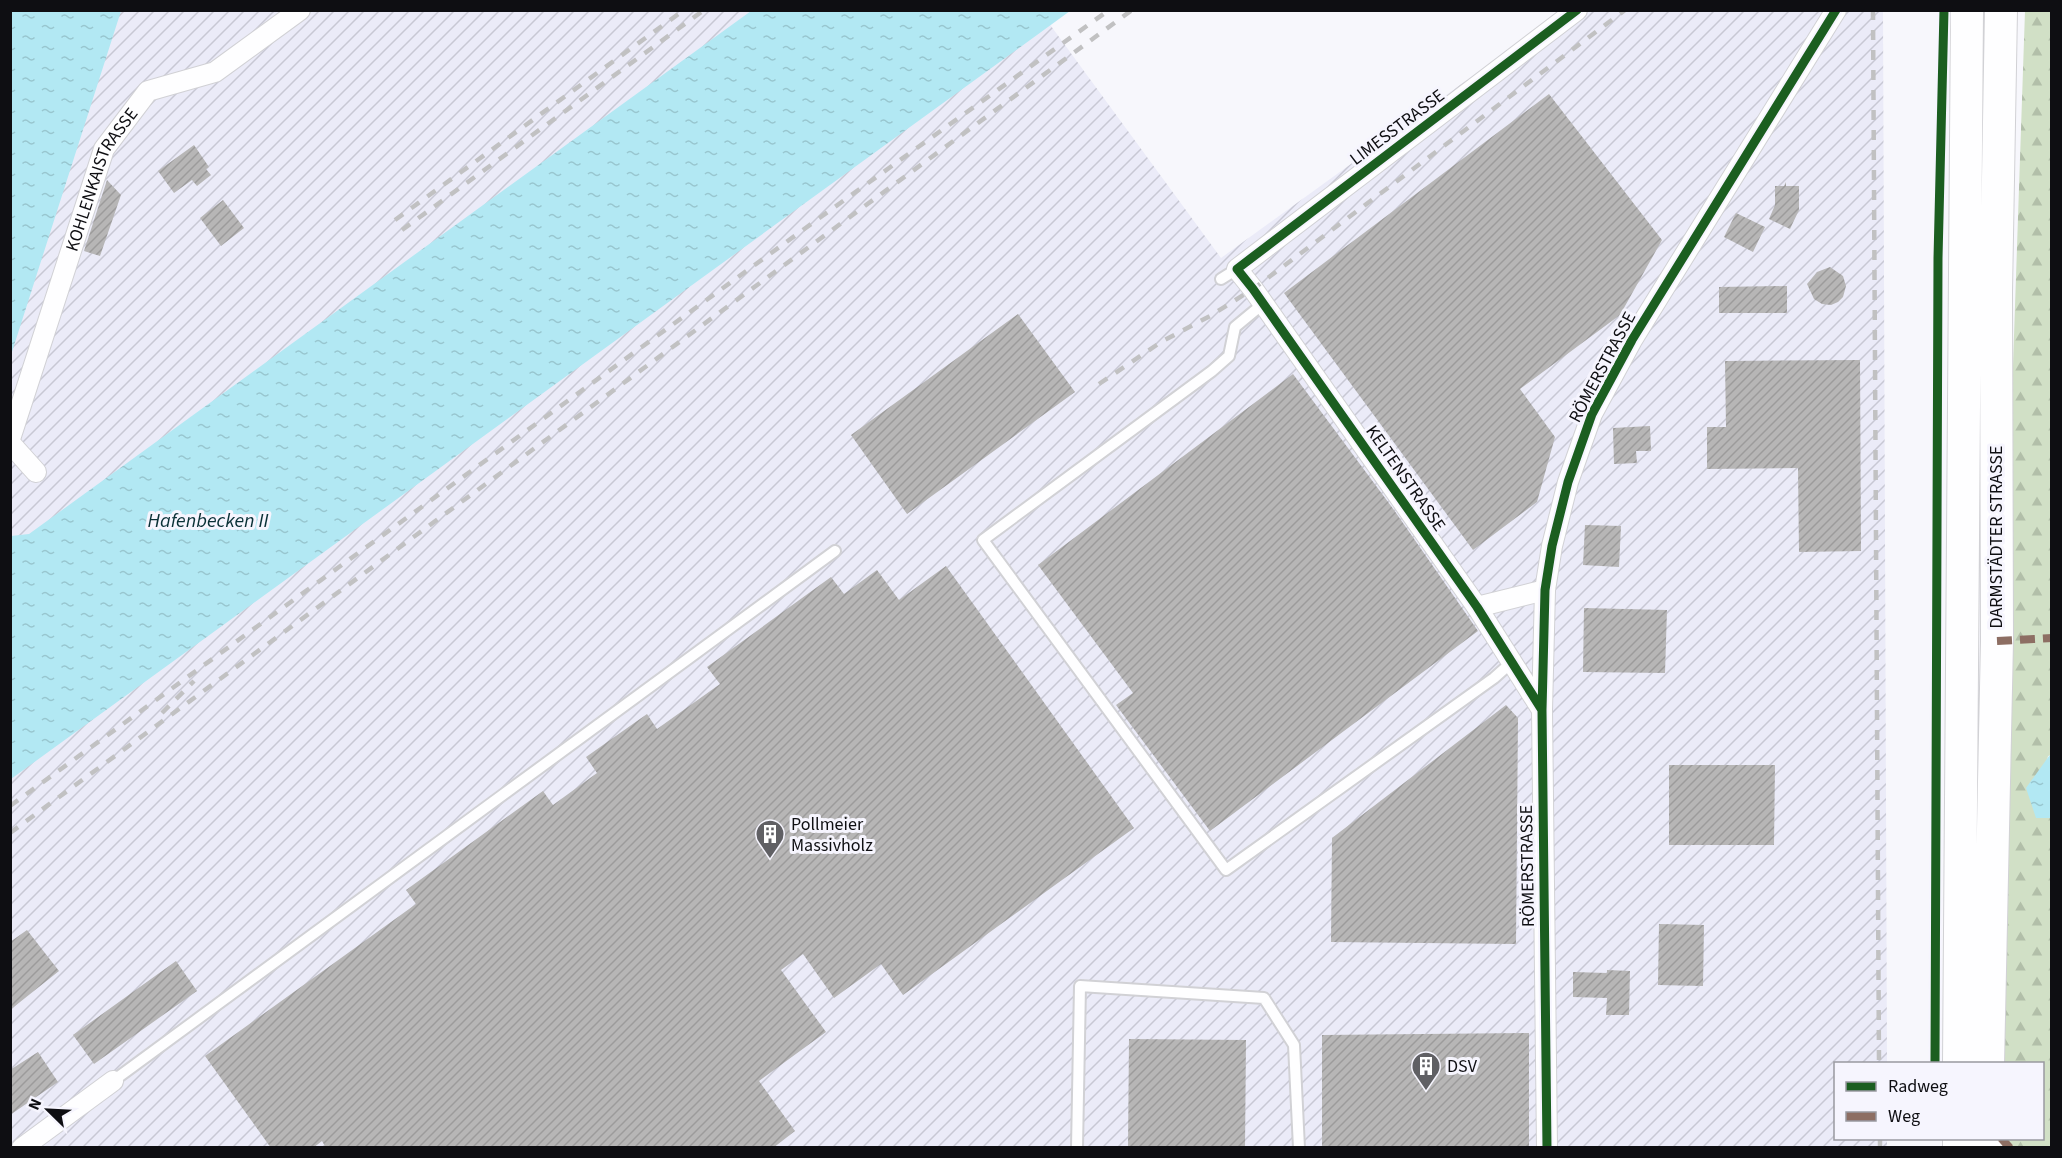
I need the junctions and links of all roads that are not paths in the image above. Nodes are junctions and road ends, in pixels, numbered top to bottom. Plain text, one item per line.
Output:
1 (300, 10) edge
2 (1577, 10) edge
3 (1836, 10) edge
4 (1966, 10) edge
5 (2001, 10) edge
6 (1229, 274) joint
7 (1264, 303) junction
8 (10, 441) edge
9 (36, 472) dead end
10 (835, 551) dead end
11 (1545, 590) junction
12 (1476, 607) junction
13 (1512, 662) junction
14 (1542, 710) junction
15 (1959, 1062) edge
16 (1988, 1062) edge
17 (113, 1081) joint
18 (22, 1148) edge
19 (1077, 1148) edge
20 (1299, 1148) edge
21 (1548, 1148) edge

1 - 8 street, KOHLENKAISTRASSE
2 - 6 street, LIMESSTRASSE
3 - 11 street, RÖMERSTRASSE
4 - 15 main road, DARMSTÄDTER STRASSE
5 - 16 main road, DARMSTÄDTER STRASSE
6 - 7 street, KELTENSTRASSE
7 - 12 street, KELTENSTRASSE
7 - 13 lane
8 - 9 street, KOHLENKAISTRASSE
10 - 17 lane
11 - 12 street
11 - 14 street, RÖMERSTRASSE
12 - 13 street, KELTENSTRASSE
13 - 14 street, KELTENSTRASSE
14 - 21 street, RÖMERSTRASSE
17 - 18 street
19 - 20 lane

